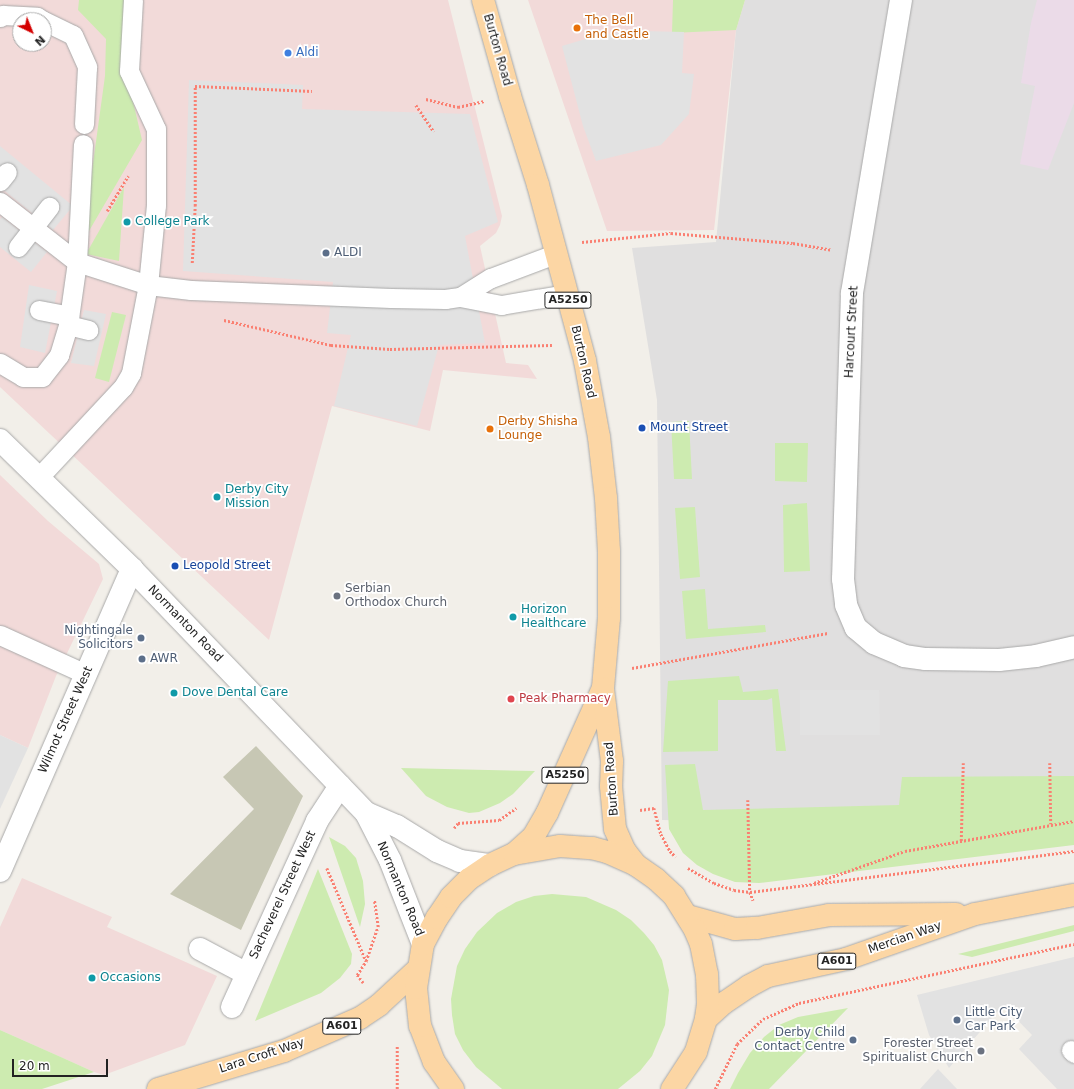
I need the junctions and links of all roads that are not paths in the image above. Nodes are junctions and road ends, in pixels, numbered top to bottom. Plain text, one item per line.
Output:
1 (133, 0) edge
2 (483, 0) edge
3 (901, 0) edge
4 (12, 16) edge
5 (0, 17) edge
6 (52, 24) edge
7 (84, 124) dead end
8 (83, 144) dead end
9 (0, 202) edge
10 (49, 207) dead end
11 (33, 228) junction
12 (18, 247) dead end
13 (554, 250) junction
14 (77, 262) junction
15 (148, 285) junction
16 (566, 294) junction
17 (460, 297) junction
18 (38, 310) dead end
19 (68, 320) junction
20 (88, 330) dead end
21 (0, 363) edge
22 (0, 440) edge
23 (39, 477) junction
24 (132, 569) junction
25 (0, 634) edge
26 (1074, 647) edge
27 (86, 674) junction
28 (604, 680) junction
29 (340, 786) junction
30 (366, 813) junction
31 (514, 854) junction
32 (490, 865) junction
33 (636, 865) junction
34 (0, 871) edge
35 (1074, 895) edge
36 (975, 914) junction
37 (688, 916) junction
38 (423, 944) junction
39 (200, 949) dead end
40 (418, 969) junction
41 (247, 974) junction
42 (232, 1007) dead end
43 (706, 1019) junction
44 (158, 1089) edge
45 (453, 1089) edge
46 (672, 1089) edge

1 - 15 lane
2 - 13 main road, Burton Road / A5250
3 - 26 street, Harcourt Street
4 - 5 lane
6 - 7 lane
8 - 14 lane
9 - 11 lane
10 - 11 lane
11 - 12 lane
11 - 14 lane
13 - 16 main road, Burton Road / A5250
13 - 17 lane
14 - 15 lane
14 - 19 lane
15 - 17 lane
15 - 23 lane
16 - 17 lane
16 - 28 main road, Burton Road / A5250
18 - 19 lane
19 - 20 lane
19 - 21 lane
22 - 23 street, Normanton Road
23 - 24 street, Normanton Road
24 - 27 street, Wilmot Street West
24 - 29 street, Normanton Road
25 - 27 lane
27 - 34 street, Wilmot Street West
28 - 31 main road, Burton Road / A5250
28 - 33 main road, Burton Road / A5250
29 - 30 street, Normanton Road
29 - 41 street, Sacheverel Street West
30 - 32 street, Normanton Road
30 - 38 street, Normanton Road
31 - 32 main road
31 - 33 main road
32 - 38 main road
33 - 37 main road
35 - 36 main road, Mercian Way / A601
36 - 37 main road, Mercian Way / A601
36 - 43 main road, Mercian Way / A601
37 - 43 main road
38 - 40 main road
39 - 41 street
40 - 44 main road, Lara Croft Way / A601
40 - 45 main road
41 - 42 street, Sacheverel Street West
43 - 46 main road

